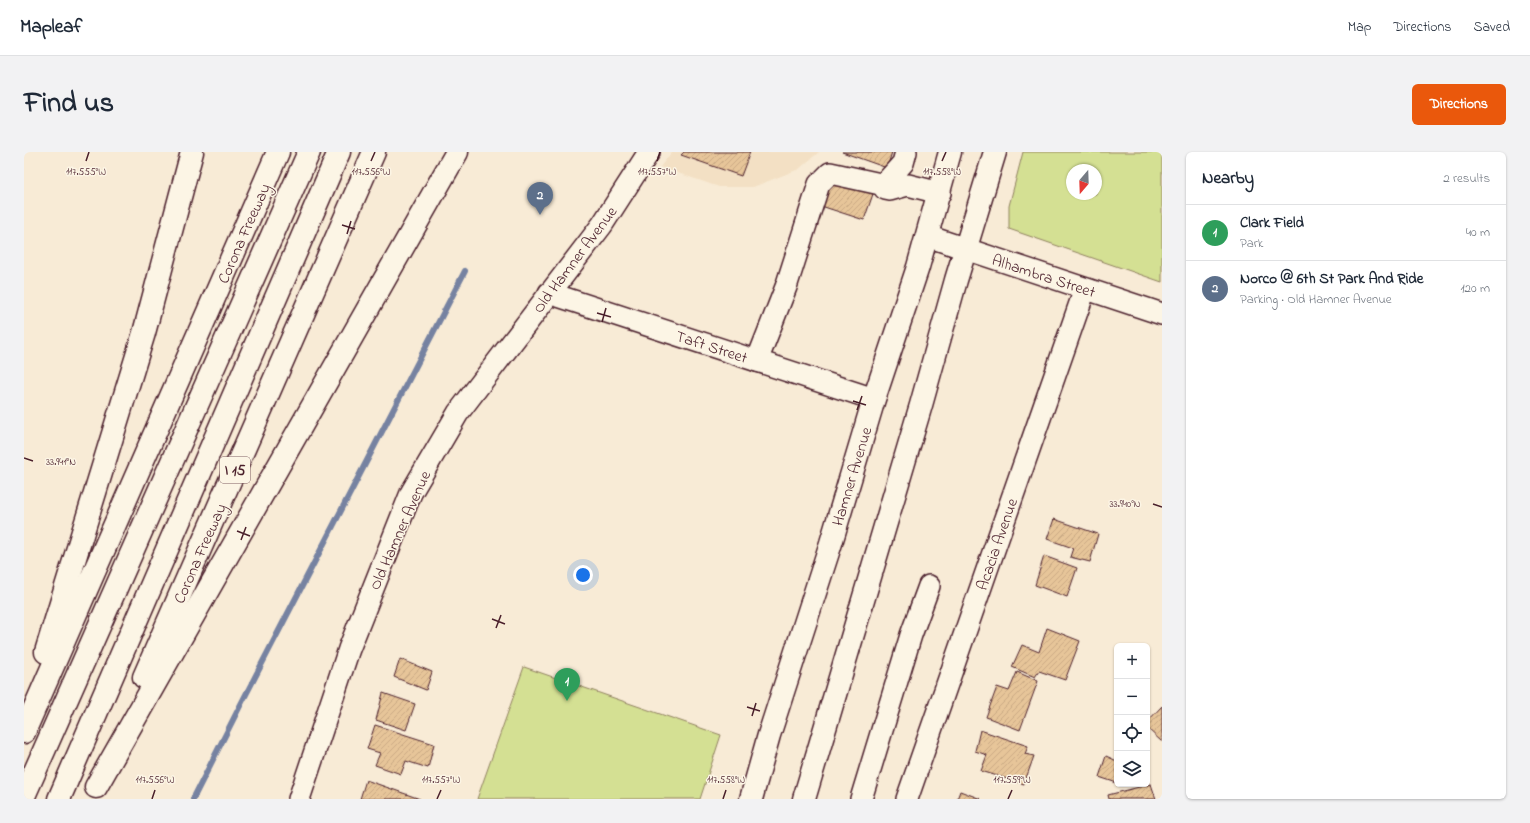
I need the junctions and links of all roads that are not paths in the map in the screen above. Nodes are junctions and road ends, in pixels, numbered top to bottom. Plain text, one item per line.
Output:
1 (192, 152) edge
2 (278, 152) edge
3 (309, 152) edge
4 (339, 152) edge
5 (374, 152) edge
6 (457, 152) edge
7 (649, 152) edge
8 (906, 152) edge
9 (950, 152) edge
10 (995, 152) edge
11 (885, 185) junction
12 (940, 193) junction
13 (927, 236) junction
14 (965, 249) junction
15 (1085, 289) junction
16 (549, 293) junction
17 (1162, 314) edge
18 (758, 361) junction
19 (874, 399) junction
20 (929, 586) dead end
21 (24, 724) edge
22 (24, 732) edge
23 (93, 793) edge
24 (24, 796) edge
25 (59, 799) edge
26 (299, 799) edge
27 (750, 799) edge
28 (804, 799) edge
29 (861, 799) edge
30 (907, 799) edge

1 - 21 main road
2 - 22 main road, Corona Freeway
3 - 24 main road
4 - 25 main road
5 - 23 main road, Corona Freeway / I 15
6 - 23 main road
7 - 16 street, Old Hamner Avenue
8 - 11 street
9 - 12 main road, Hamner Avenue
10 - 14 main road
11 - 12 street
11 - 18 street
12 - 13 main road, Hamner Avenue
13 - 14 street, Alhambra Street
13 - 19 main road, Hamner Avenue
14 - 15 street, Alhambra Street
14 - 28 main road
15 - 17 street, Alhambra Street
15 - 30 street, Acacia Avenue
16 - 18 street, Taft Street
16 - 26 street, Old Hamner Avenue
18 - 19 street, Taft Street
19 - 27 main road, Hamner Avenue
20 - 29 street

